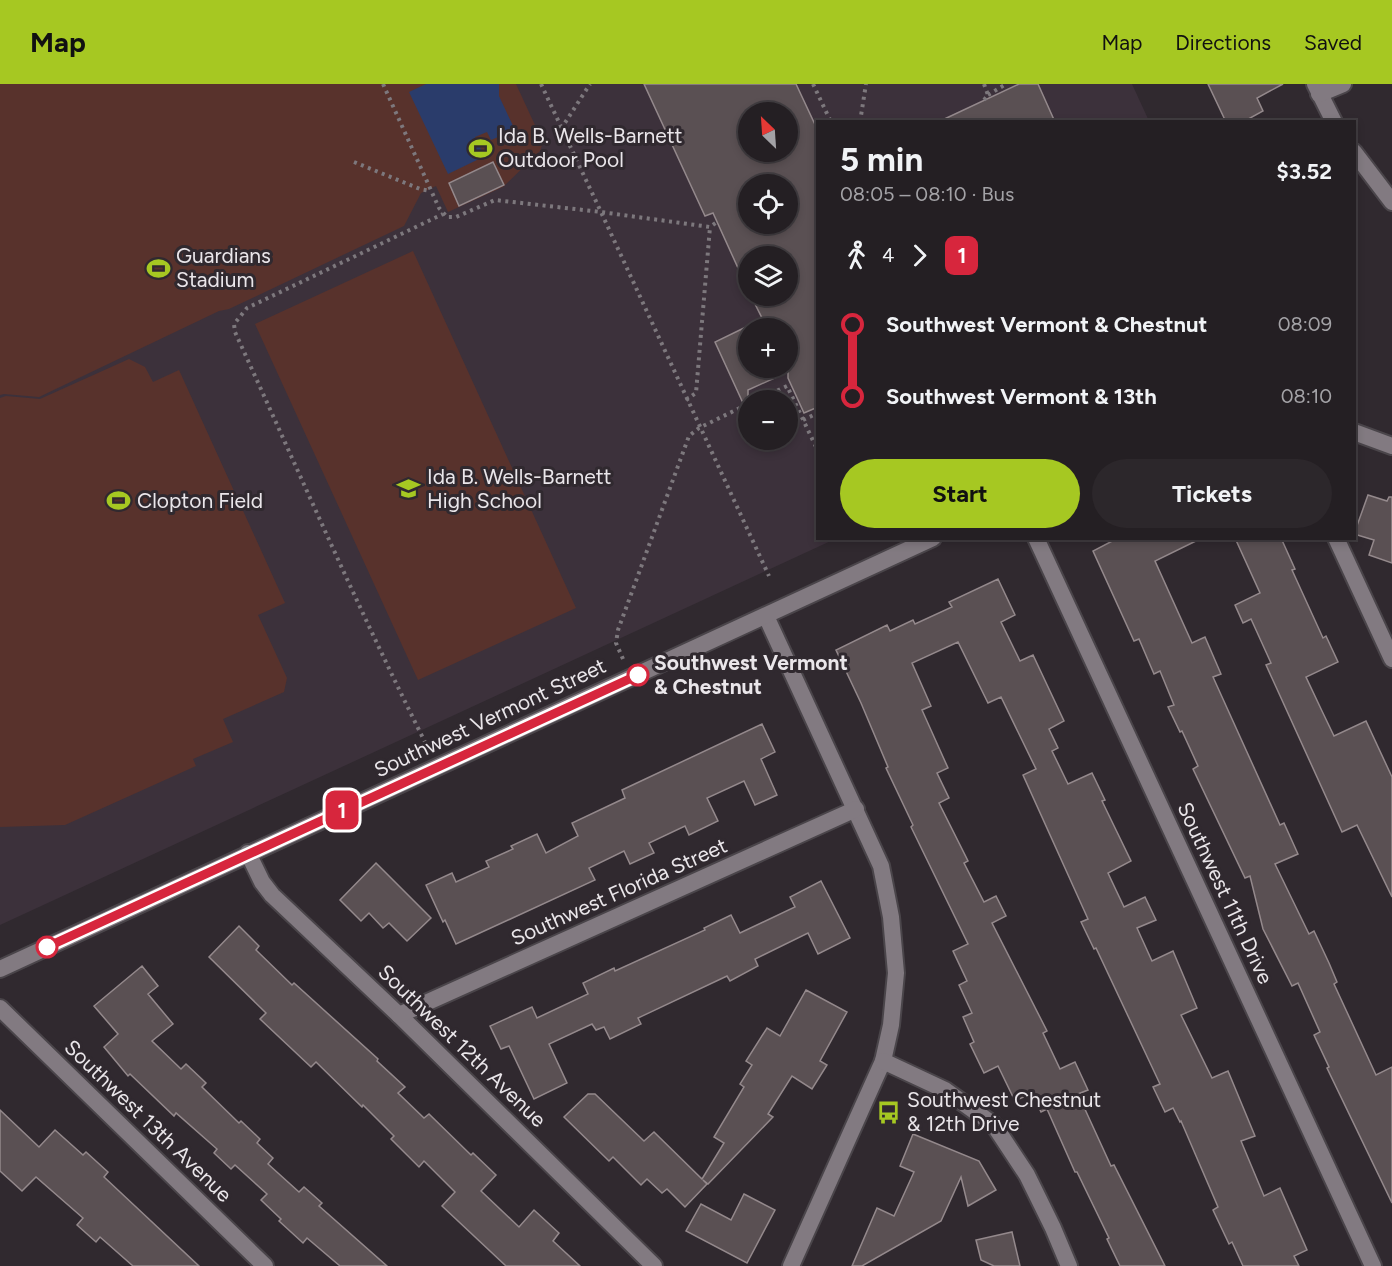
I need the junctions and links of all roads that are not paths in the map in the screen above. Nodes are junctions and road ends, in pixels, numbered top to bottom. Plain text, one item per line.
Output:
1 (1343, 84) edge
2 (1317, 89) edge
3 (1333, 120) edge
4 (1356, 155) edge
5 (1392, 202) edge
6 (1356, 433) edge
7 (1392, 446) edge
8 (929, 540) edge
9 (1037, 540) edge
10 (1337, 540) edge
11 (766, 616) junction
12 (1392, 659) edge
13 (856, 809) junction
14 (248, 853) junction
15 (0, 969) edge
16 (0, 1008) edge
17 (399, 1016) junction
18 (883, 1061) junction
19 (265, 1266) edge
20 (654, 1266) edge
21 (791, 1266) edge
22 (1069, 1266) edge
23 (1373, 1266) edge

1 - 2 street
2 - 3 street
4 - 5 street
6 - 7 street
8 - 11 street, Southwest Vermont Street
9 - 23 street, Southwest 11th Drive
10 - 12 street
11 - 13 street
11 - 14 street, Southwest Vermont Street
13 - 17 street, Southwest Florida Street
13 - 18 street
14 - 15 street, Southwest Vermont Street
14 - 17 street, Southwest 12th Avenue
16 - 19 street, Southwest 13th Avenue
17 - 20 street, Southwest 12th Avenue
18 - 21 street
18 - 22 street

